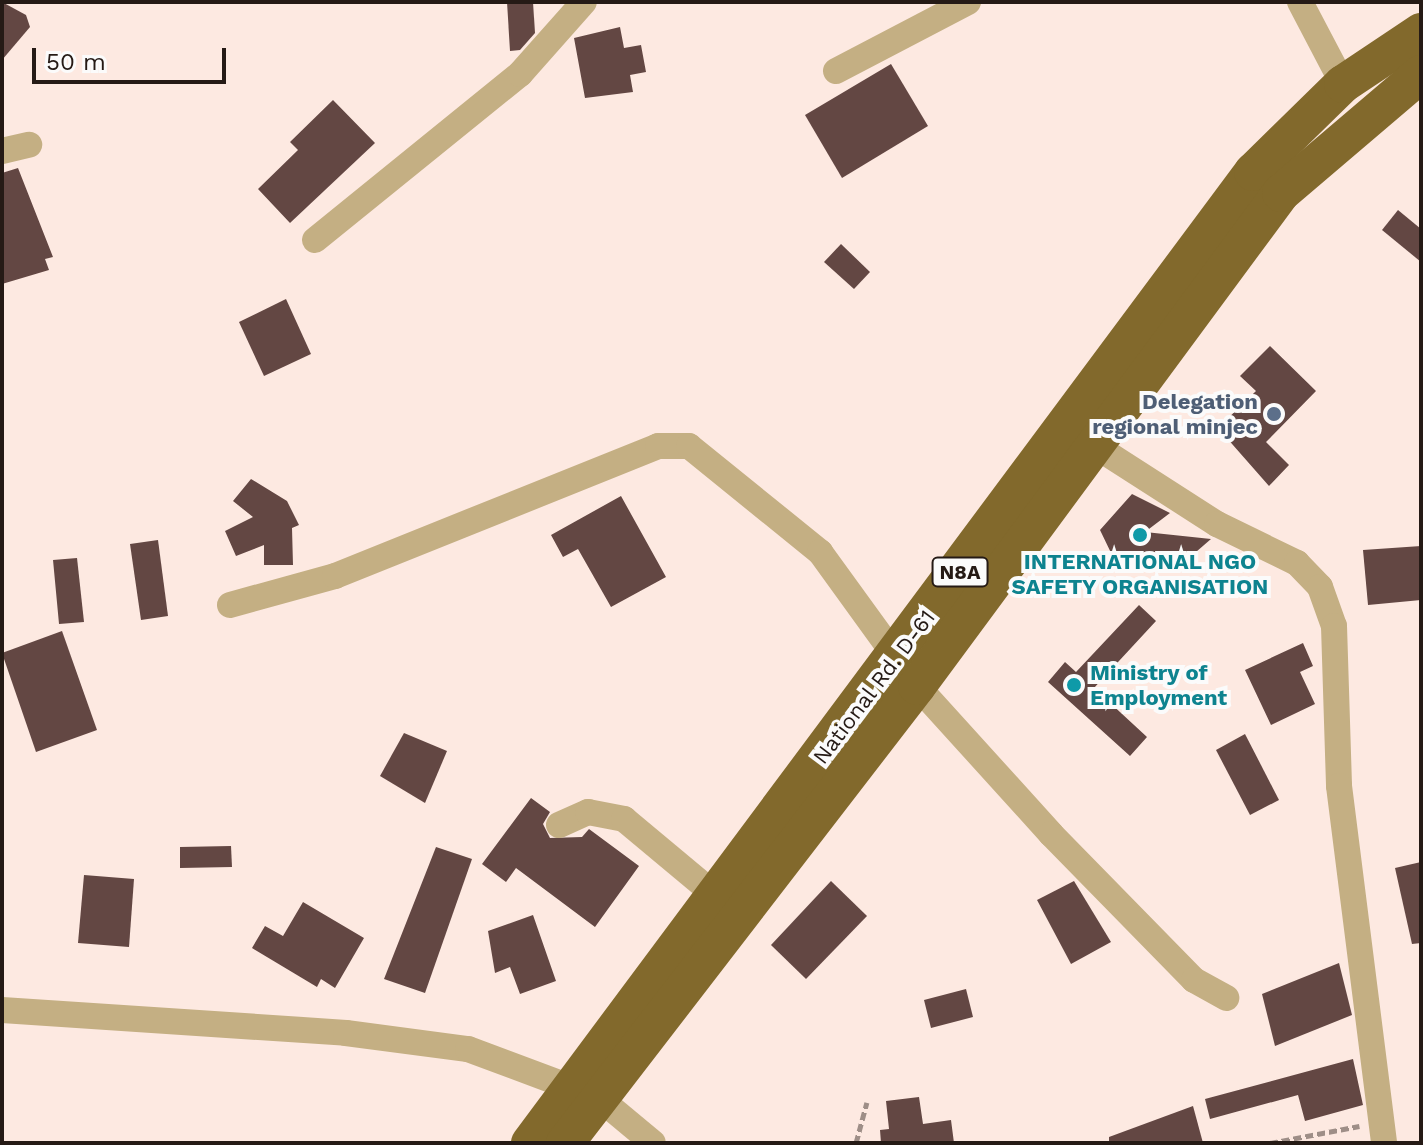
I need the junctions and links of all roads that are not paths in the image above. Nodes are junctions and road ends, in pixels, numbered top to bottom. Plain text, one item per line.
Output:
1 (584, 2) edge
2 (968, 2) edge
3 (1300, 2) edge
4 (1421, 32) edge
5 (836, 71) dead end
6 (1421, 74) edge
7 (1343, 84) junction
8 (29, 145) dead end
9 (2, 151) edge
10 (315, 240) dead end
11 (1097, 447) junction
12 (230, 605) dead end
13 (907, 672) junction
14 (559, 825) dead end
15 (714, 894) junction
16 (1226, 998) dead end
17 (2, 1010) edge
18 (585, 1092) junction
19 (1384, 1132) edge
20 (530, 1143) edge
21 (565, 1143) edge
22 (653, 1143) edge

1 - 10 street
2 - 5 street
3 - 7 street
4 - 7 highway, National Rd. D-61 / N8A
6 - 11 highway, National Rd. D-61 / N8A
7 - 13 highway, National Rd. D-61 / N8A
8 - 9 street
11 - 13 highway, National Rd. D-61 / N8A
11 - 19 street
12 - 13 street
13 - 15 highway, National Rd. D-61 / N8A
13 - 16 street
13 - 18 highway, National Rd. D-61 / N8A
14 - 15 street
15 - 18 highway, National Rd. D-61 / N8A
17 - 18 street
18 - 20 highway, National Rd. D-61 / N8A
18 - 21 highway, National Rd. D-61 / N8A
18 - 22 street

